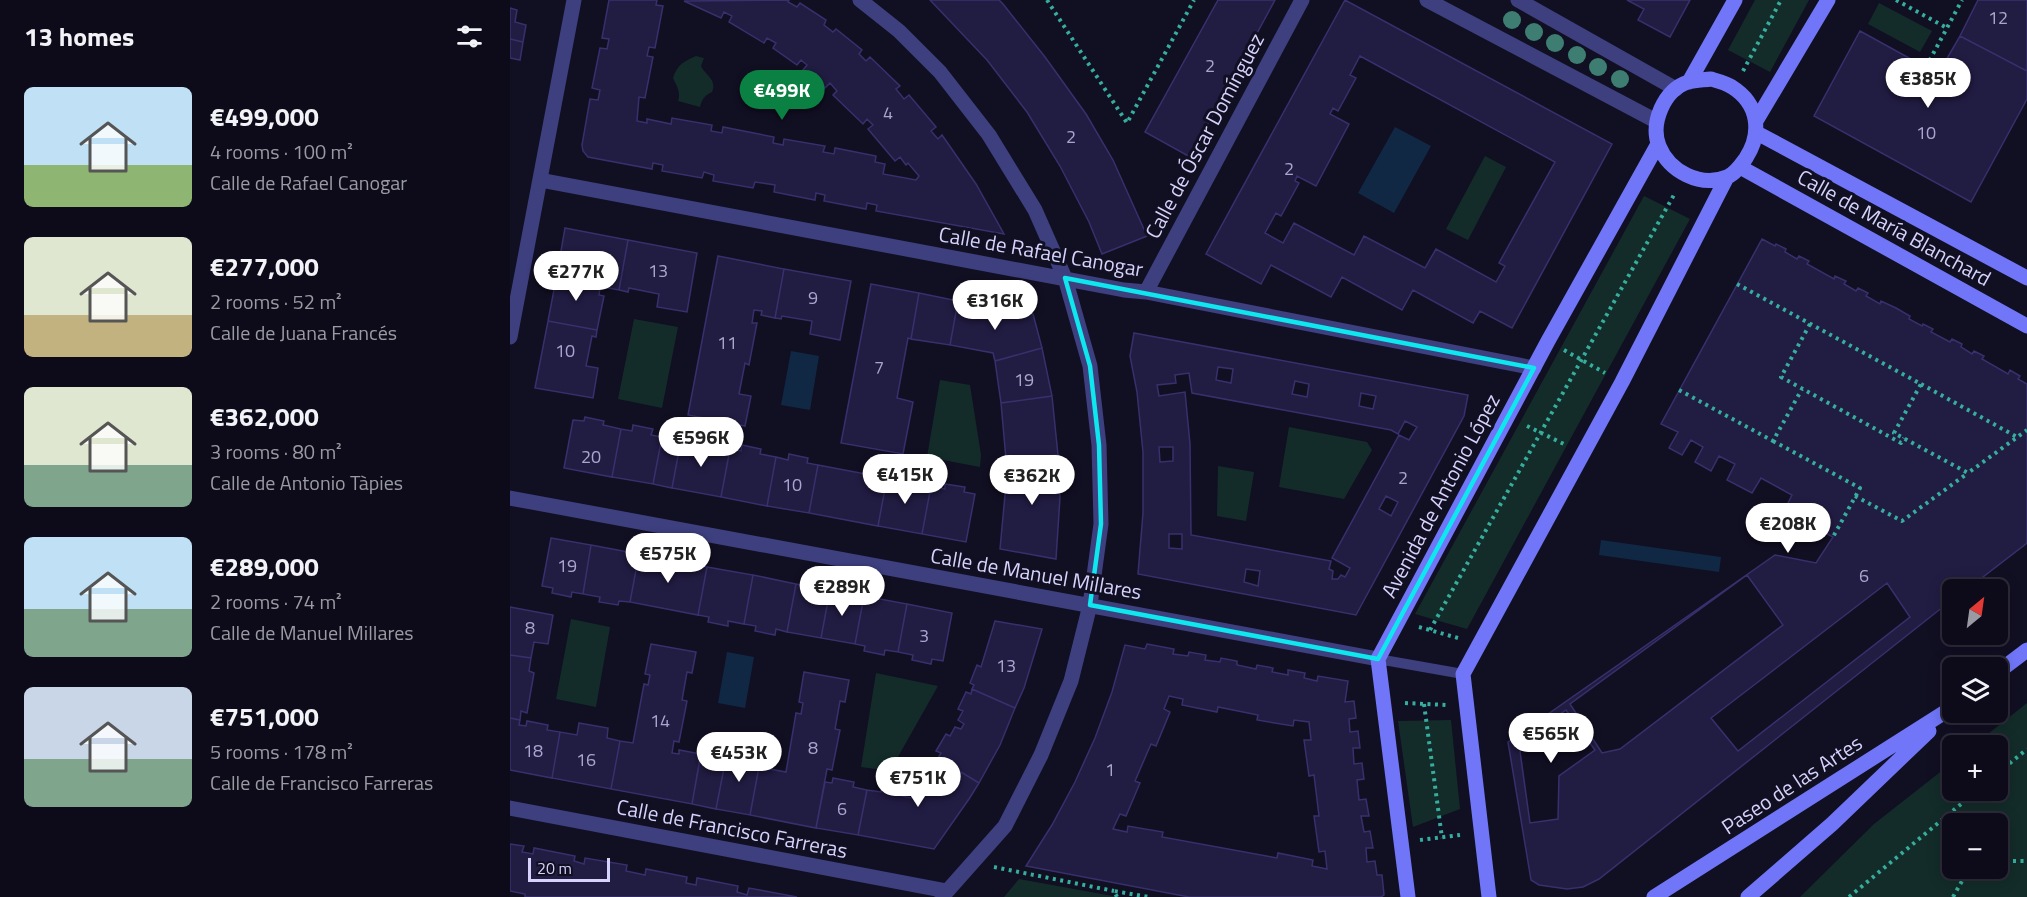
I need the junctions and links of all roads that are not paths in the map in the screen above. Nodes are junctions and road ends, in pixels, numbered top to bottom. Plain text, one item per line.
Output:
1 (574, 0) edge
2 (1302, 0) edge
3 (1427, 0) edge
4 (1518, 0) edge
5 (1735, 0) edge
6 (1828, 0) edge
7 (869, 3) edge
8 (1682, 85) junction
9 (1656, 121) junction
10 (1756, 127) junction
11 (1658, 144) junction
12 (1740, 167) junction
13 (1727, 177) junction
14 (540, 180) junction
15 (1065, 278) junction
16 (2027, 278) edge
17 (1146, 292) junction
18 (2027, 326) edge
19 (510, 337) edge
20 (1534, 368) junction
21 (510, 498) edge
22 (1090, 605) junction
23 (2027, 650) edge
24 (1378, 659) junction
25 (2008, 664) edge
26 (1463, 674) junction
27 (1942, 714) edge
28 (1942, 718) edge
29 (510, 808) edge
30 (944, 894) edge
31 (1408, 897) edge
32 (1490, 897) edge
33 (1654, 897) edge
34 (1748, 897) edge

1 - 14 street
2 - 17 street, Calle de Óscar Domínguez
3 - 9 street
4 - 8 street
5 - 8 street
6 - 10 street
7 - 15 street
8 - 9 street
8 - 10 street
9 - 11 street
10 - 12 street
10 - 16 street, Calle de María Blanchard
11 - 13 street
11 - 20 street, Avenida de Antonio López
12 - 13 street
12 - 18 street, Calle de María Blanchard
13 - 26 street
14 - 15 street, Calle de Rafael Canogar
14 - 19 street
15 - 17 street, Calle de Rafael Canogar
15 - 22 street
17 - 20 street, Calle de Rafael Canogar
20 - 24 street, Avenida de Antonio López
21 - 22 street, Calle de Manuel Millares
22 - 24 street, Calle de Manuel Millares
22 - 30 street
23 - 25 street
24 - 26 lane
24 - 31 street
26 - 32 street
27 - 33 street, Paseo de las Artes
28 - 34 street, Paseo de las Artes
29 - 30 street, Calle de Francisco Farreras

